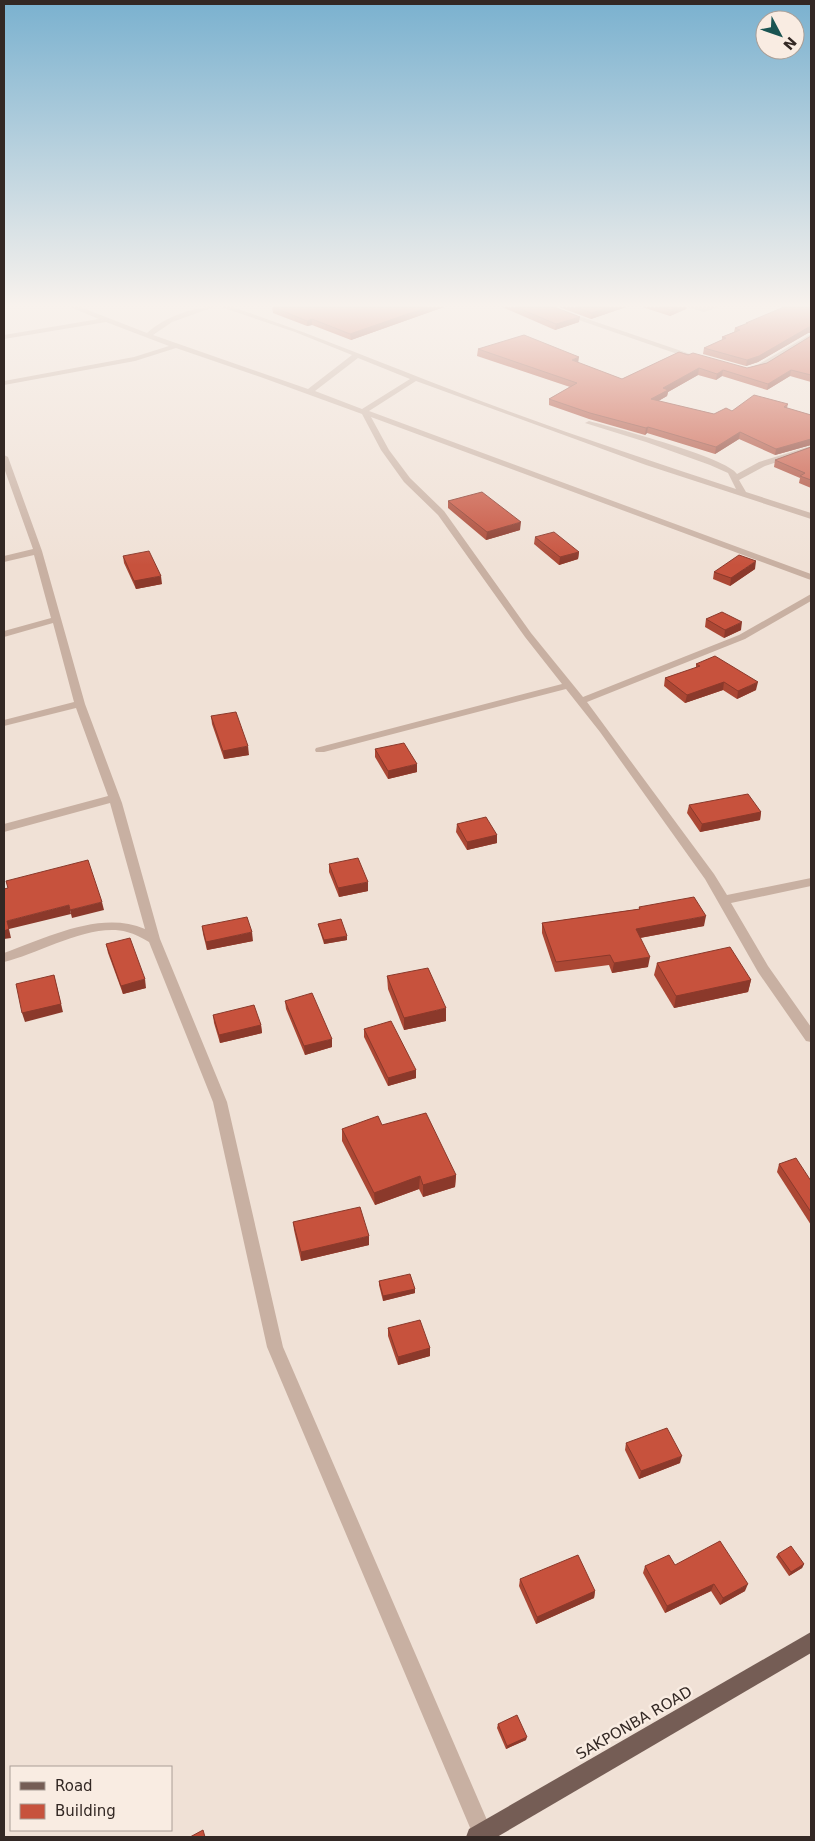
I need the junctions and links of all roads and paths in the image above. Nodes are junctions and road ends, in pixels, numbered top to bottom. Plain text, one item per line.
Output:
1 (311, 393) edge
2 (391, 393) edge
3 (457, 393) edge
4 (365, 413) junction
5 (589, 423) edge
6 (811, 448) edge
7 (4, 456) edge
8 (736, 479) junction
9 (742, 493) junction
10 (811, 516) edge
11 (38, 551) junction
12 (4, 559) edge
13 (811, 578) edge
14 (811, 598) edge
15 (57, 619) junction
16 (4, 634) edge
17 (568, 685) junction
18 (581, 701) junction
19 (80, 704) junction
20 (4, 723) edge
21 (320, 750) dead end
22 (114, 798) junction
23 (4, 828) edge
24 (811, 882) edge
25 (723, 900) junction
26 (154, 939) junction
27 (4, 958) edge
28 (811, 1038) edge
29 (811, 1642) edge
30 (480, 1835) edge

1 - 4 street
2 - 4 street
3 - 9 street
4 - 13 street
4 - 17 street
5 - 8 street
6 - 8 street
7 - 11 street
8 - 9 street
9 - 10 street
11 - 12 street
11 - 15 street
14 - 18 street
15 - 16 street
15 - 19 street
17 - 18 street
17 - 21 street
18 - 25 street
19 - 20 street
19 - 22 street
22 - 23 street
22 - 26 street
24 - 25 street
25 - 28 street
26 - 27 street
26 - 30 street
29 - 30 main road, SAKPONBA ROAD

